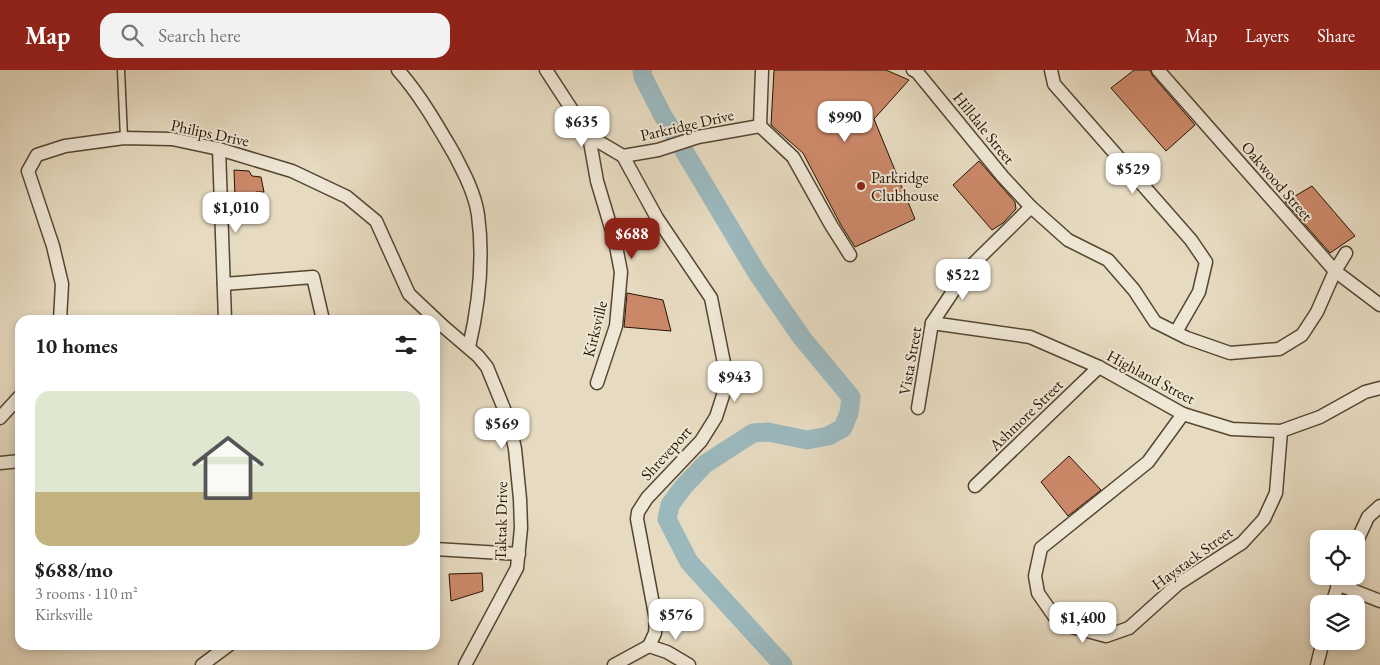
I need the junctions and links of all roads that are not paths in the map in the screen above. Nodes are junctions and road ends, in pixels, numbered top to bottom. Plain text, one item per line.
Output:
1 (121, 70) edge
2 (398, 70) edge
3 (546, 70) edge
4 (762, 70) edge
5 (1051, 70) edge
6 (1158, 70) edge
7 (916, 71) edge
8 (760, 126) junction
9 (589, 136) junction
10 (124, 138) junction
11 (219, 149) junction
12 (624, 156) junction
13 (1030, 207) junction
14 (1346, 253) dead end
15 (850, 254) dead end
16 (1335, 271) junction
17 (224, 284) junction
18 (1380, 305) edge
19 (60, 315) edge
20 (225, 315) edge
21 (322, 315) edge
22 (431, 315) edge
23 (440, 323) edge
24 (932, 324) junction
25 (1176, 332) junction
26 (469, 347) junction
27 (1099, 367) junction
28 (598, 383) dead end
29 (1380, 388) edge
30 (15, 402) edge
31 (918, 408) dead end
32 (1183, 414) junction
33 (0, 418) edge
34 (1282, 431) junction
35 (15, 461) edge
36 (0, 462) edge
37 (975, 486) dead end
38 (1380, 506) edge
39 (1362, 530) edge
40 (440, 549) edge
41 (519, 554) junction
42 (1349, 585) edge
43 (1380, 601) edge
44 (649, 646) junction
45 (222, 650) edge
46 (1321, 650) edge
47 (202, 665) edge
48 (465, 665) edge
49 (614, 665) edge
50 (689, 665) edge
51 (1317, 665) edge

1 - 10 lane
2 - 26 street
3 - 9 street, Parkridge Drive
4 - 8 street
5 - 25 street
6 - 16 street, Oakwood Street
7 - 13 street, Hilldale Street
8 - 12 street, Parkridge Drive
8 - 15 street
9 - 12 street, Parkridge Drive
9 - 28 street, Kirksville
10 - 11 street, Philips Drive
10 - 19 street, Philips Drive
11 - 17 street
11 - 22 street, Philips Drive
12 - 44 street, Shreveport
13 - 24 street, Vista Street
13 - 25 street, Hilldale Street
14 - 16 street, Hilldale Street
16 - 18 street, Oakwood Street
16 - 25 street, Hilldale Street
17 - 20 street
17 - 21 street
23 - 26 street, Philips Drive
24 - 27 street, Highland Street
24 - 31 street, Vista Street
26 - 41 street, Taktak Drive
27 - 32 street, Highland Street
27 - 37 street, Ashmore Street
29 - 34 street, Highland Street
30 - 33 street
32 - 34 street, Highland Street
32 - 34 street, Haystack Street
35 - 36 street
38 - 39 street
40 - 41 street
41 - 48 street, Taktak Drive
42 - 43 street
44 - 49 street
44 - 50 street
45 - 47 street
46 - 51 street

